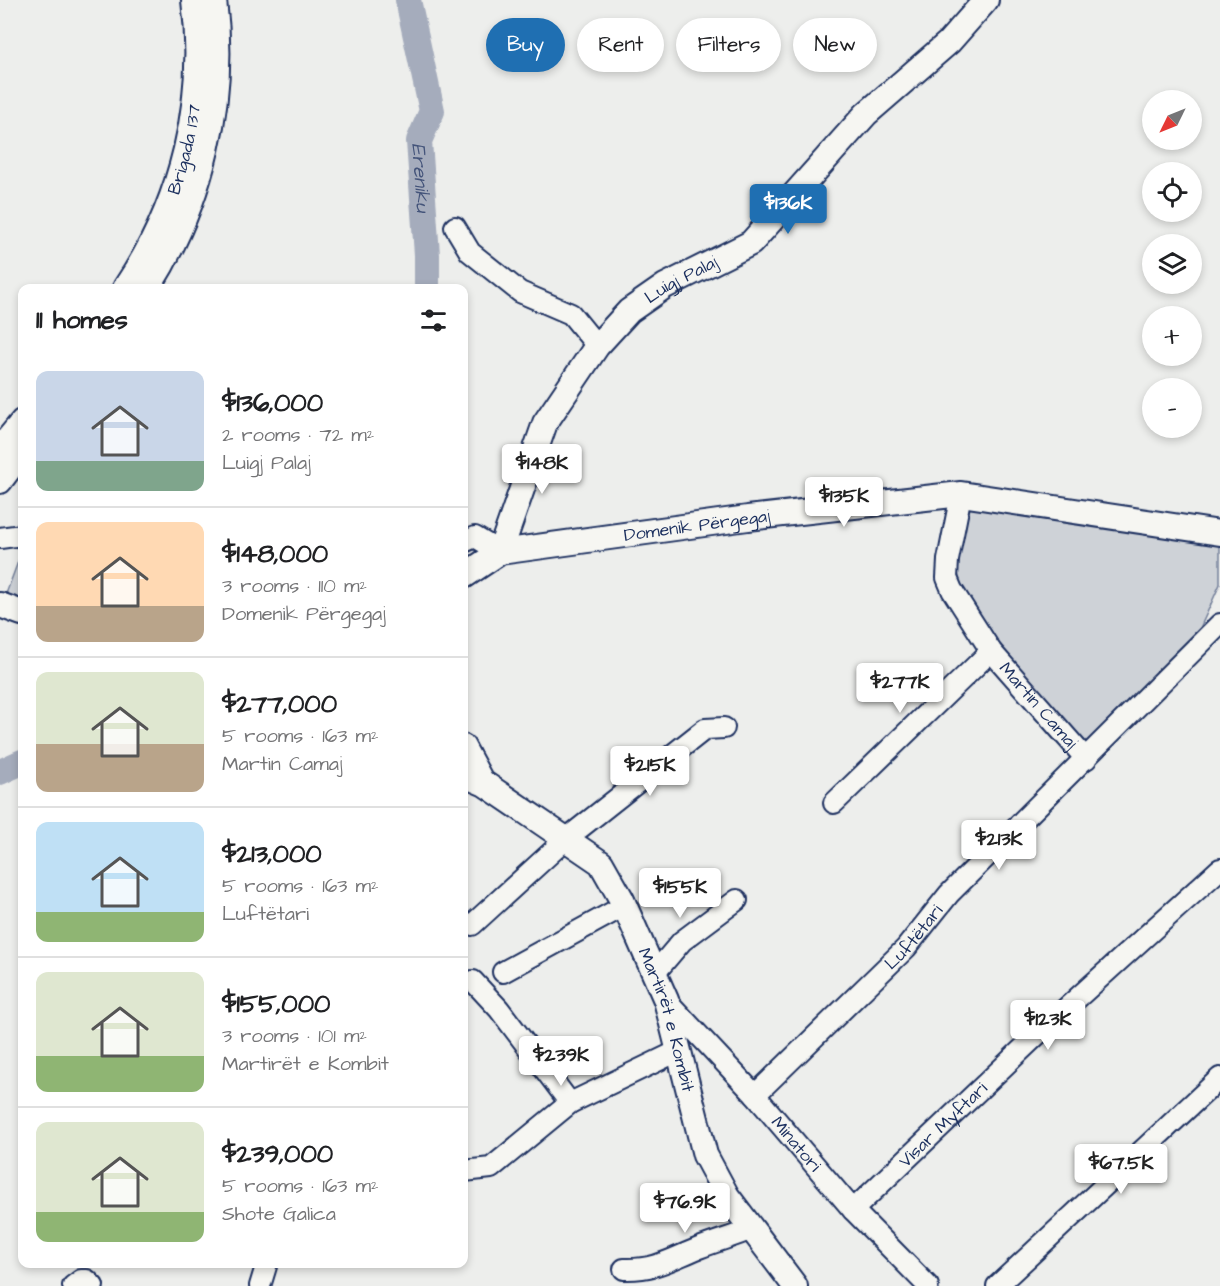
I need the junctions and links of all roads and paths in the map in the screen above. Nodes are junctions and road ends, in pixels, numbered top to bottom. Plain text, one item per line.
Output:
1 (194, 0) edge
2 (214, 0) edge
3 (986, 0) edge
4 (455, 227) dead end
5 (127, 284) edge
6 (150, 284) edge
7 (597, 346) junction
8 (18, 427) edge
9 (0, 449) edge
10 (18, 457) edge
11 (0, 481) edge
12 (961, 494) junction
13 (1220, 534) edge
14 (18, 536) edge
15 (0, 538) edge
16 (468, 540) edge
17 (500, 552) junction
18 (468, 573) edge
19 (1220, 624) edge
20 (991, 651) junction
21 (724, 728) dead end
22 (468, 759) edge
23 (1086, 759) junction
24 (474, 779) edge
25 (834, 803) dead end
26 (566, 839) junction
27 (1218, 875) edge
28 (737, 900) dead end
29 (624, 906) junction
30 (472, 926) dead end
31 (503, 972) dead end
32 (654, 974) junction
33 (473, 981) dead end
34 (666, 1000) junction
35 (678, 1051) junction
36 (1220, 1078) edge
37 (755, 1095) junction
38 (570, 1103) junction
39 (468, 1171) edge
40 (853, 1210) junction
41 (752, 1229) junction
42 (266, 1268) edge
43 (624, 1269) dead end
44 (73, 1286) edge
45 (93, 1286) edge
46 (261, 1286) edge
47 (795, 1286) edge
48 (928, 1286) edge
49 (997, 1286) edge

1 - 5 main road, Brigada 137
2 - 6 main road, Brigada 137
3 - 7 main road, Luigj Palaj
4 - 7 street
7 - 17 main road, Luigj Palaj
8 - 9 main road
10 - 11 main road
12 - 13 main road, Domenik Përgegaj
12 - 17 main road, Domenik Përgegaj
12 - 20 street, Martin Camaj
14 - 15 street
16 - 17 street
17 - 18 main road, Domenik Përgegaj
19 - 23 street, Luftëtari
20 - 23 street, Martin Camaj
20 - 25 street, Martin Camaj
21 - 26 street
22 - 24 street
23 - 37 street, Luftëtari
24 - 26 main road, Martirët e Kombit
26 - 29 main road, Martirët e Kombit
26 - 30 street
27 - 40 street, Visar Myftari
28 - 32 street
29 - 31 street
29 - 32 main road, Martirët e Kombit
32 - 34 main road, Martirët e Kombit
33 - 38 street
34 - 35 main road, Martirët e Kombit
34 - 37 street, Minatori
35 - 38 street
35 - 41 main road, Martirët e Kombit
36 - 49 street
37 - 40 street, Minatori
38 - 39 street
40 - 48 street, Minatori
41 - 43 street
41 - 47 main road, Martirët e Kombit
42 - 46 street
44 - 45 street

